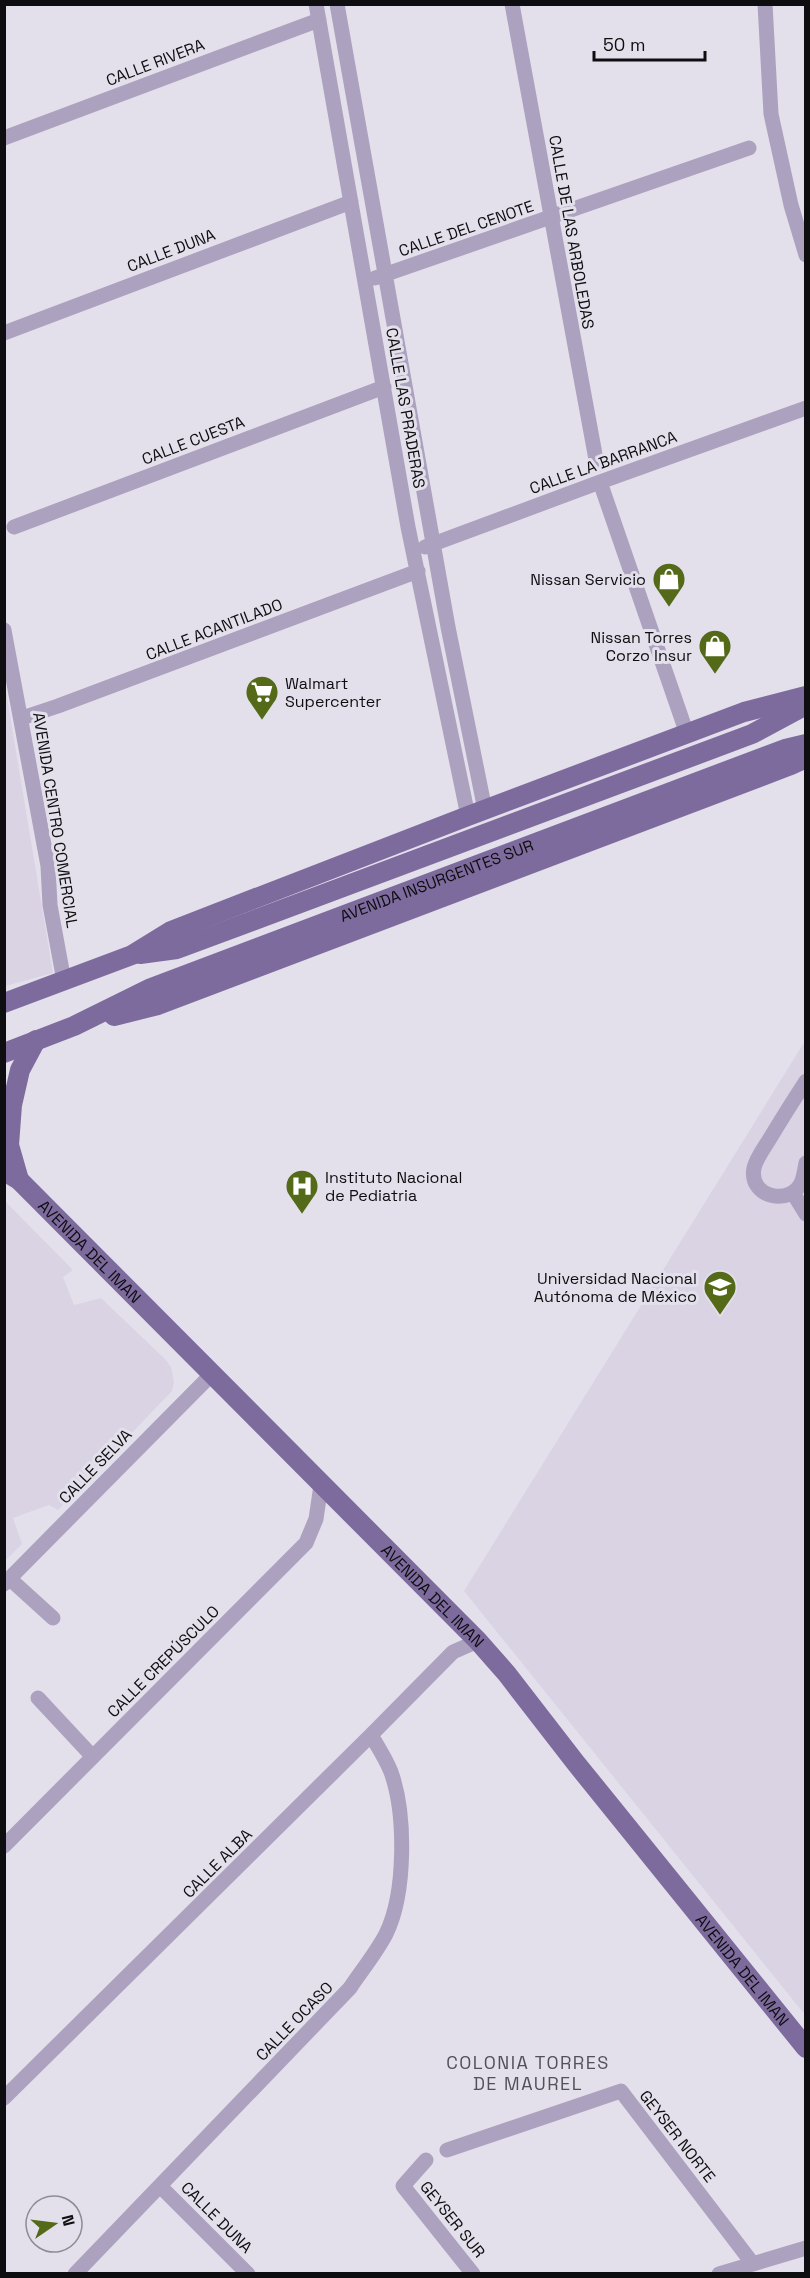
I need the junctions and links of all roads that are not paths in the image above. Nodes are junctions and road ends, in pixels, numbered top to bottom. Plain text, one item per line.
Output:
1 (337, 4) edge
2 (512, 4) edge
3 (765, 4) edge
4 (318, 12) edge
5 (4, 138) edge
6 (749, 148) dead end
7 (351, 202) junction
8 (552, 218) junction
9 (806, 255) edge
10 (384, 275) junction
11 (365, 282) junction
12 (4, 333) edge
13 (384, 387) junction
14 (806, 408) edge
15 (597, 465) dead end
16 (600, 482) junction
17 (14, 527) dead end
18 (434, 543) junction
19 (414, 552) junction
20 (417, 571) junction
21 (4, 630) edge
22 (806, 696) edge
23 (806, 705) edge
24 (22, 718) junction
25 (687, 734) junction
26 (806, 744) edge
27 (806, 758) edge
28 (477, 813) junction
29 (132, 955) junction
30 (64, 981) junction
31 (4, 1003) edge
32 (74, 1026) junction
33 (36, 1040) junction
34 (4, 1053) edge
35 (806, 1081) edge
36 (9, 1097) edge
37 (806, 1163) edge
38 (12, 1176) edge
39 (793, 1193) junction
40 (806, 1214) edge
41 (212, 1375) junction
42 (321, 1485) junction
43 (7, 1581) edge
44 (53, 1618) dead end
45 (461, 1624) junction
46 (478, 1641) junction
47 (453, 1652) junction
48 (39, 1698) dead end
49 (371, 1735) junction
50 (93, 1757) junction
51 (4, 1846) edge
52 (806, 2048) edge
53 (4, 2098) edge
54 (447, 2150) dead end
55 (426, 2160) dead end
56 (161, 2187) junction
57 (806, 2248) edge
58 (753, 2264) junction
59 (75, 2274) edge
60 (248, 2274) edge
61 (473, 2274) edge
62 (719, 2274) edge

1 - 10 street, CALLE LAS PRADERAS
2 - 8 street, CALLE DE LAS ARBOLEDAS
3 - 9 street
4 - 5 street, CALLE RIVERA
4 - 7 street, CALLE LAS PRADERAS
6 - 8 street, CALLE DEL CENOTE
7 - 11 street, CALLE LAS PRADERAS
7 - 12 street, CALLE DUNA
8 - 10 street, CALLE DEL CENOTE
8 - 15 street, CALLE DE LAS ARBOLEDAS
10 - 11 street, CALLE DEL CENOTE
10 - 18 street, CALLE LAS PRADERAS
11 - 13 street, CALLE LAS PRADERAS
13 - 17 street, CALLE CUESTA
13 - 19 street, CALLE LAS PRADERAS
14 - 16 street, CALLE LA BARRANCA
16 - 18 street, CALLE LA BARRANCA
16 - 25 street
18 - 19 street, CALLE LA BARRANCA
18 - 28 street, CALLE LAS PRADERAS
19 - 20 street, CALLE LAS PRADERAS
20 - 24 street, CALLE ACANTILADO
20 - 28 street, CALLE LAS PRADERAS
21 - 24 street, AVENIDA CENTRO COMERCIAL
22 - 25 main road, AVENIDA INSURGENTES SUR
23 - 29 main road, AVENIDA INSURGENTES SUR
24 - 30 street, AVENIDA CENTRO COMERCIAL
25 - 28 main road, AVENIDA INSURGENTES SUR
26 - 32 main road, AVENIDA INSURGENTES SUR
27 - 32 main road, AVENIDA INSURGENTES SUR
28 - 29 main road, AVENIDA INSURGENTES SUR
29 - 30 main road, AVENIDA INSURGENTES SUR
30 - 31 main road, AVENIDA INSURGENTES SUR
32 - 33 main road, AVENIDA INSURGENTES SUR
33 - 34 main road, AVENIDA INSURGENTES SUR
33 - 36 main road, AVENIDA DEL IMAN
35 - 39 street
36 - 38 main road, AVENIDA DEL IMAN
37 - 39 street
38 - 41 main road, AVENIDA DEL IMAN
39 - 40 street
41 - 42 main road, AVENIDA DEL IMAN
41 - 43 street, CALLE SELVA
42 - 45 main road, AVENIDA DEL IMAN
42 - 50 street, CALLE CREPÚSCULO
43 - 44 street
45 - 46 main road, AVENIDA DEL IMAN
45 - 47 street, CALLE ALBA
46 - 47 street, CALLE ALBA
46 - 52 main road, AVENIDA DEL IMAN
47 - 49 street, CALLE ALBA
48 - 50 street
49 - 53 street, CALLE ALBA
49 - 56 street, CALLE OCASO
50 - 51 street, CALLE CREPÚSCULO
54 - 58 street, GEYSER NORTE
55 - 61 street, GEYSER SUR
56 - 59 street, CALLE OCASO
56 - 60 street, CALLE DUNA
57 - 58 street
58 - 62 street

